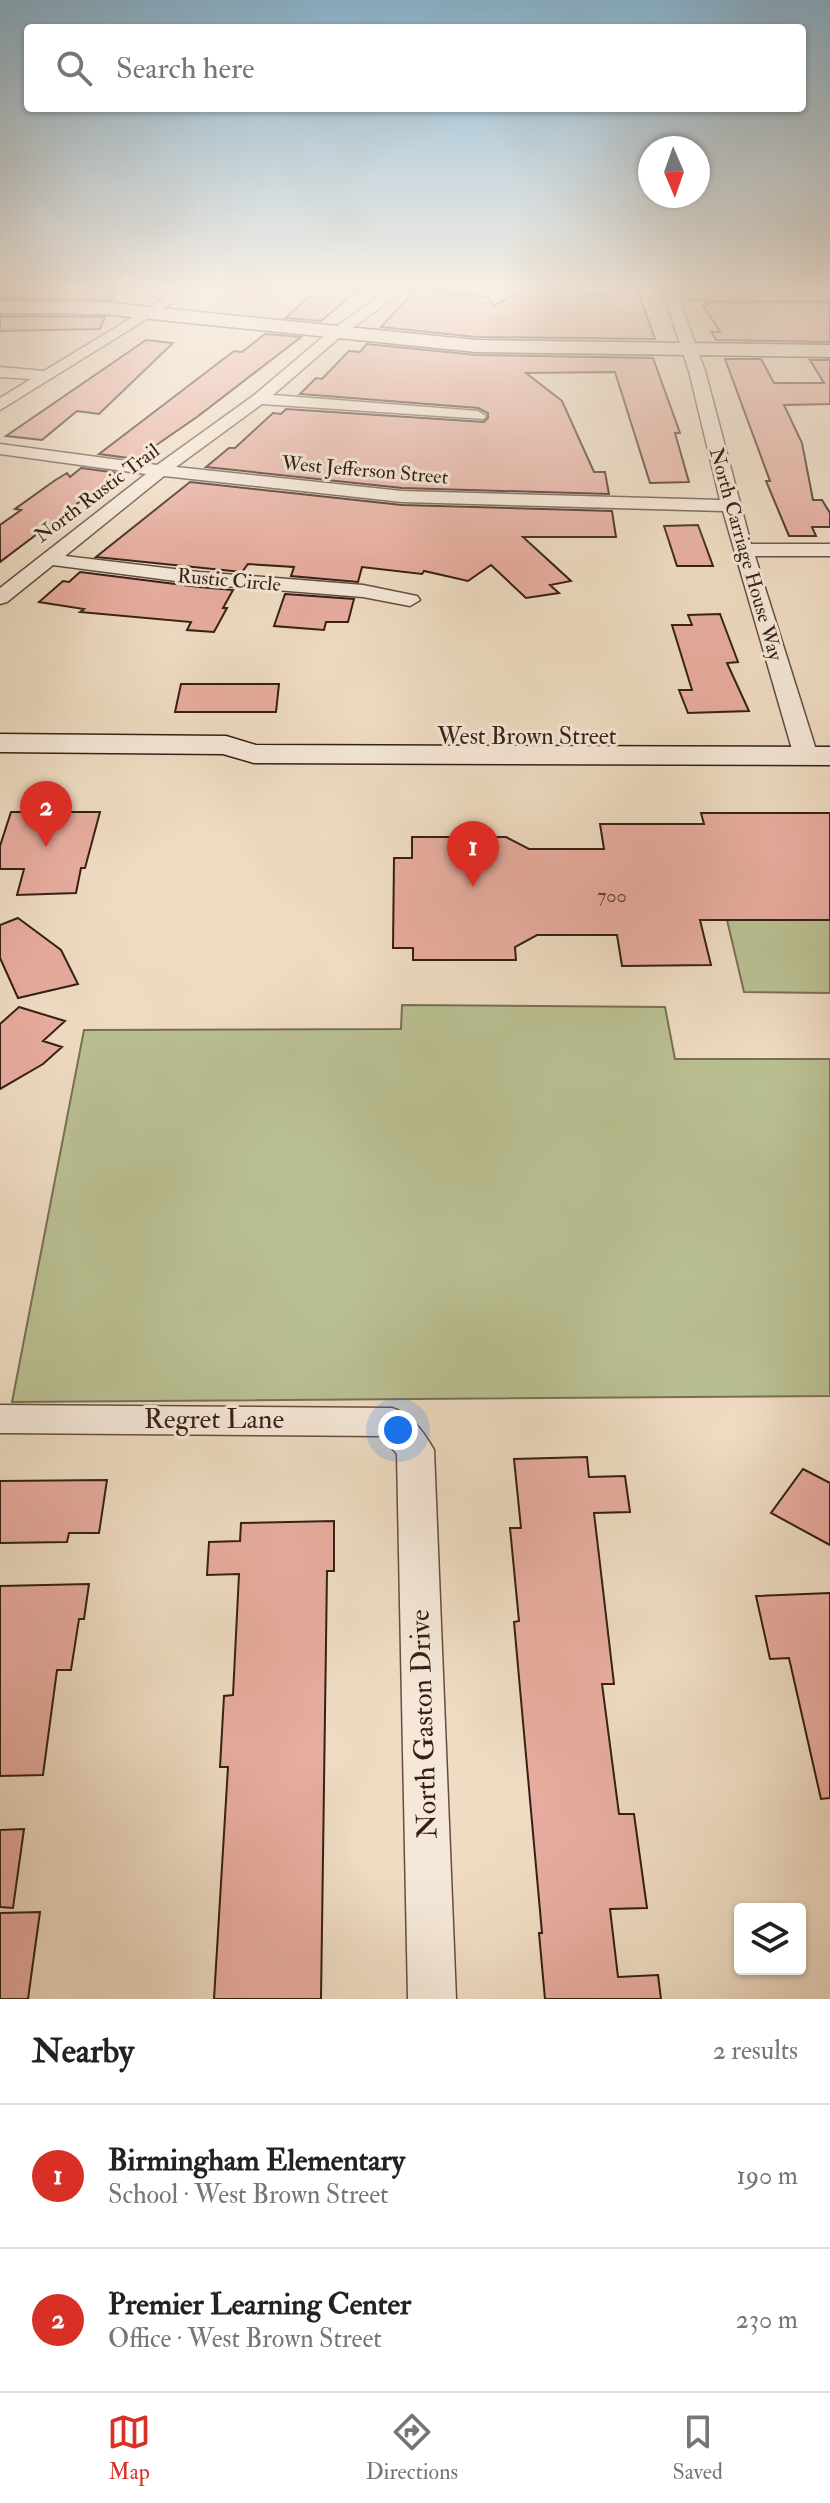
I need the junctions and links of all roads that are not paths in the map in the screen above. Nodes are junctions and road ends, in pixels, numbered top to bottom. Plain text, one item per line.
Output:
1 (40, 379) edge
2 (282, 379) edge
3 (697, 379) edge
4 (259, 399) junction
5 (0, 405) edge
6 (478, 416) dead end
7 (0, 449) edge
8 (160, 471) junction
9 (730, 506) junction
10 (743, 550) junction
11 (830, 550) edge
12 (47, 559) junction
13 (0, 598) edge
14 (410, 600) dead end
15 (0, 743) edge
16 (816, 746) edge
17 (0, 1419) edge
18 (415, 1450) joint
19 (432, 1999) edge

1 - 5 street
2 - 4 street, North Rustic Trail
3 - 9 street, North Carriage House Way
4 - 6 street
4 - 8 street, North Rustic Trail
7 - 8 street, West Jefferson Street
8 - 9 street, West Jefferson Street
8 - 12 street, North Rustic Trail
9 - 10 street, North Carriage House Way
10 - 11 street
10 - 16 street, North Carriage House Way
12 - 13 street, North Rustic Trail
12 - 14 street, Rustic Circle
15 - 16 street, West Brown Street
17 - 18 street, Regret Lane
18 - 19 street, North Gaston Drive

